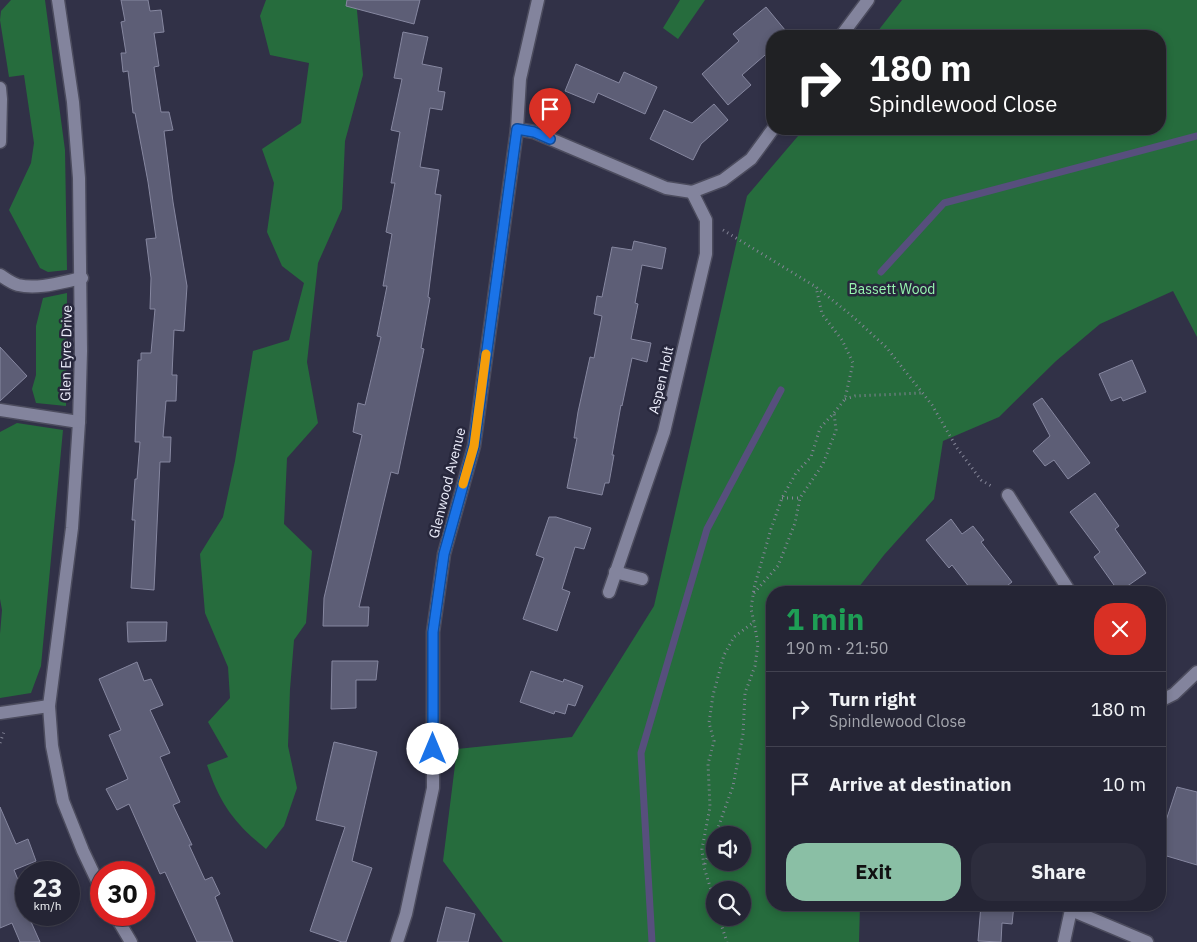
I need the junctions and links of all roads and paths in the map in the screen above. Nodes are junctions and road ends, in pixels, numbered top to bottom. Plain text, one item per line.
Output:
1 (58, 0) edge
2 (538, 0) edge
3 (868, 0) edge
4 (846, 30) edge
5 (0, 88) edge
6 (517, 129) junction
7 (768, 135) edge
8 (0, 142) edge
9 (692, 192) junction
10 (706, 220) junction
11 (0, 275) edge
12 (82, 278) junction
13 (816, 287) junction
14 (922, 393) junction
15 (845, 399) junction
16 (0, 410) edge
17 (834, 413) junction
18 (79, 422) junction
19 (1008, 495) joint
20 (782, 498) junction
21 (800, 498) junction
22 (616, 572) junction
23 (642, 580) dead end
24 (1066, 586) edge
25 (609, 592) dead end
26 (753, 594) junction
27 (754, 622) junction
28 (1197, 672) edge
29 (1166, 698) edge
30 (49, 706) junction
31 (6, 713) edge
32 (90, 866) edge
33 (704, 867) junction
34 (708, 881) edge
35 (1071, 911) edge
36 (1081, 911) edge
37 (122, 926) edge
38 (722, 926) edge
39 (131, 942) edge
40 (397, 942) edge
41 (727, 942) edge
42 (1064, 942) edge
43 (1148, 942) edge

1 - 12 street, Glen Eyre Drive
2 - 6 street, Glenwood Avenue
3 - 4 street
5 - 8 street
6 - 9 street
6 - 40 street, Glenwood Avenue
7 - 9 street
9 - 10 street, Aspen Holt
10 - 13 path
10 - 22 street, Aspen Holt
11 - 12 street
12 - 18 street, Glen Eyre Drive
13 - 14 path
13 - 15 path
14 - 15 path
14 - 19 path
15 - 17 path
16 - 18 street
17 - 20 path
17 - 21 path
18 - 30 street, Glen Eyre Drive
19 - 24 street
20 - 21 path
20 - 26 path
21 - 26 path
22 - 23 street
22 - 25 street, Aspen Holt
26 - 27 path
27 - 33 path
27 - 33 path
28 - 29 street
30 - 31 street
30 - 32 street, Glen Eyre Drive
33 - 34 path
35 - 42 street
36 - 43 street
37 - 39 street
38 - 41 path

